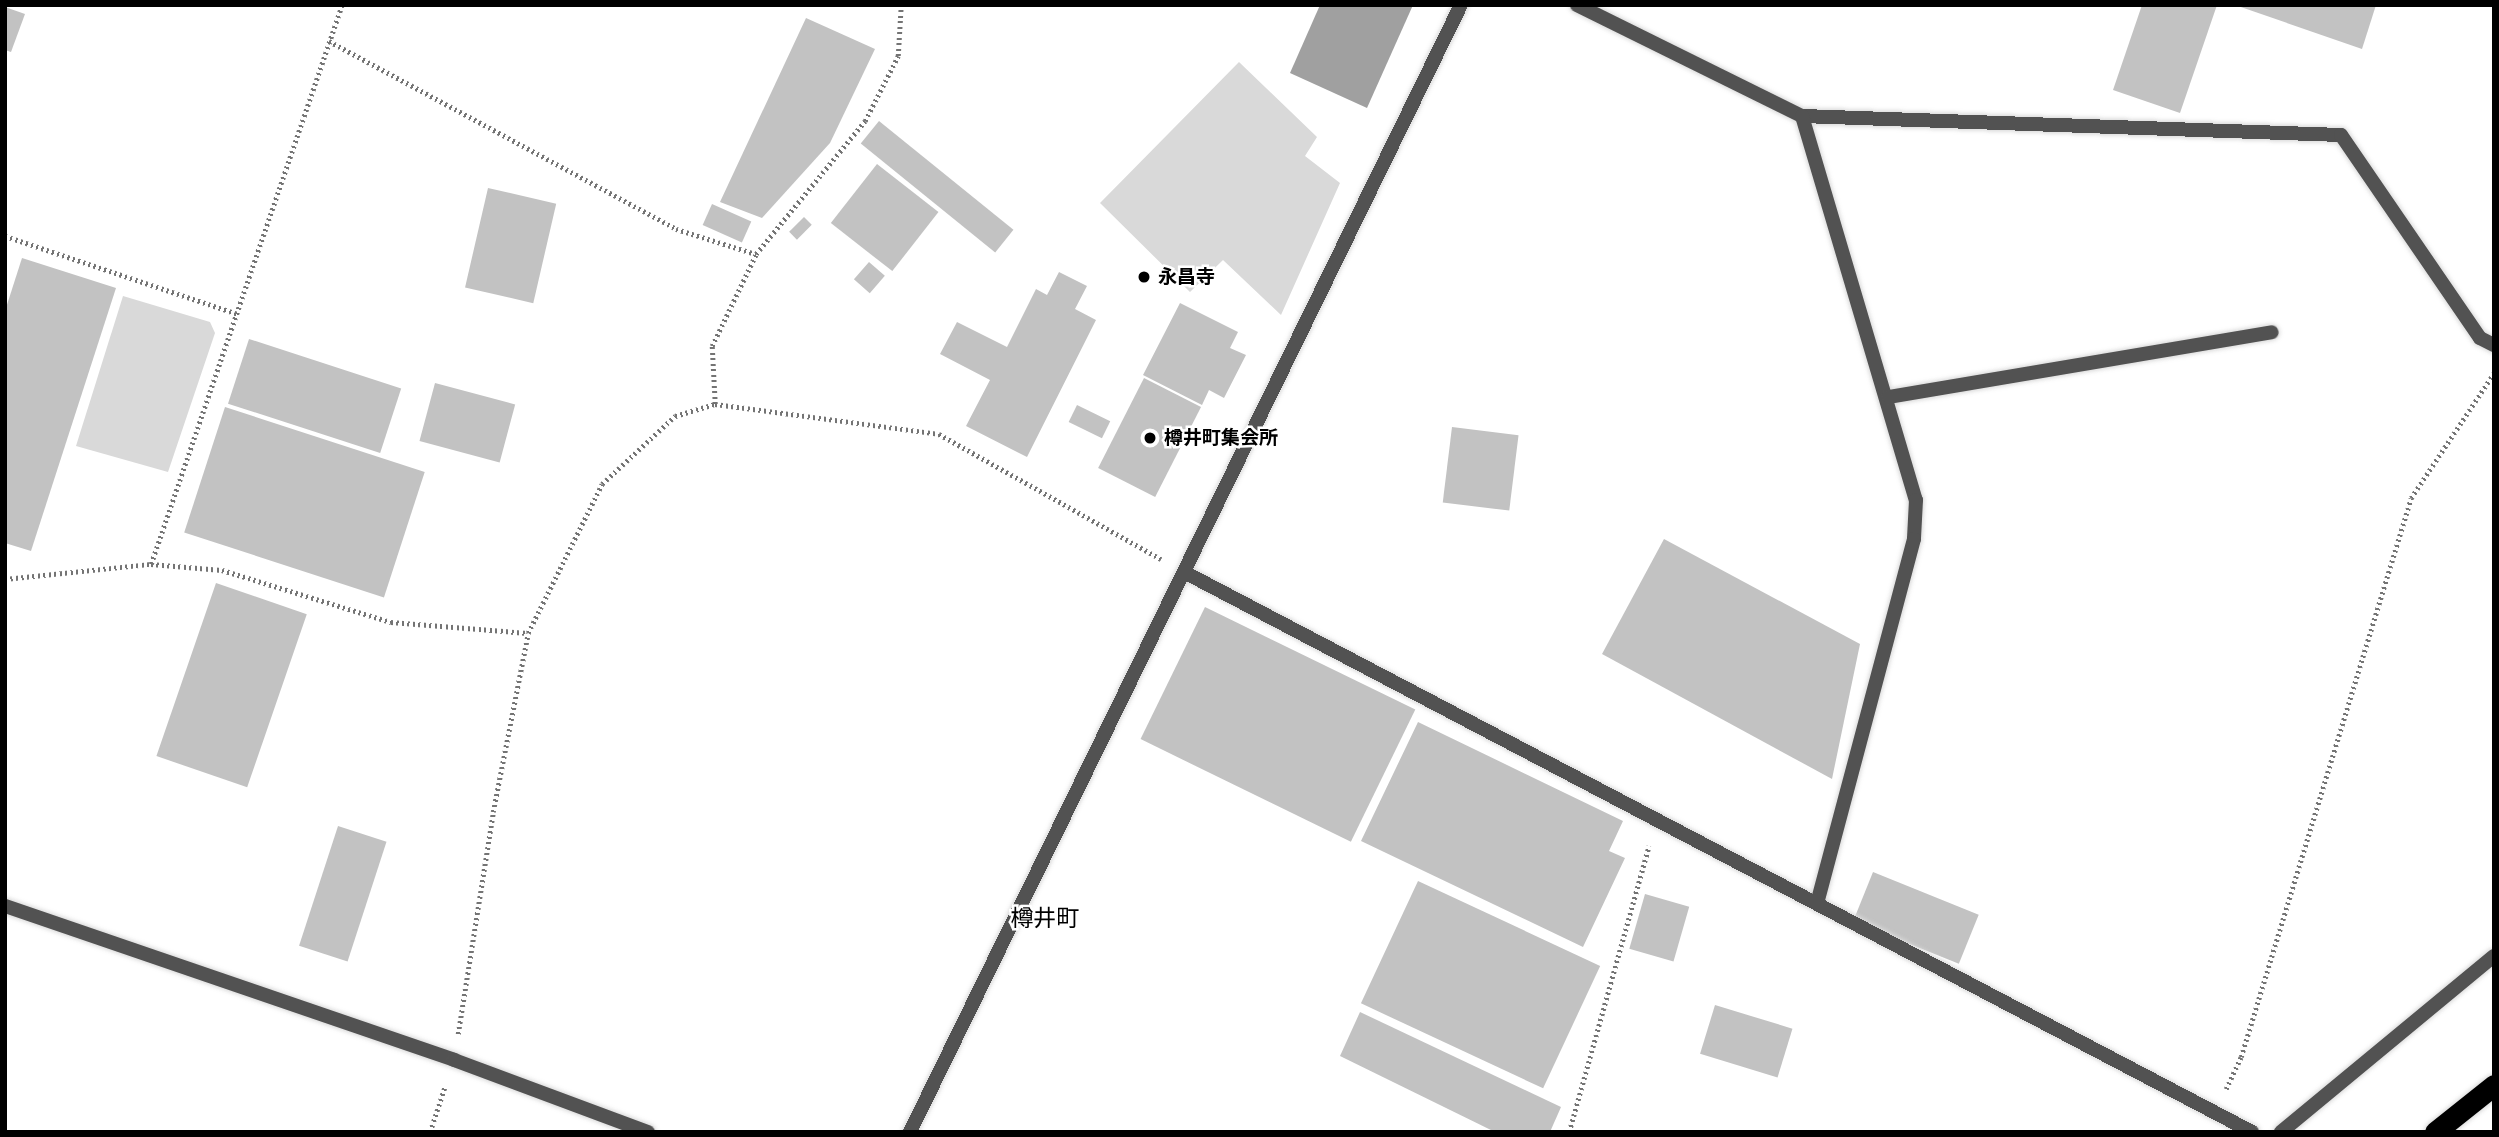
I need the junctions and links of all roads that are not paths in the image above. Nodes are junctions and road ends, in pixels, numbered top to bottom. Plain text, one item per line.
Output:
1 (1461, 5) edge
2 (1577, 5) edge
3 (1802, 116) junction
4 (2272, 332) dead end
5 (2494, 345) edge
6 (1889, 397) junction
7 (1184, 572) junction
8 (1818, 900) junction
9 (5, 906) edge
10 (2494, 957) edge
11 (2494, 1085) edge
12 (648, 1132) edge
13 (910, 1132) edge
14 (2252, 1132) edge
15 (2281, 1132) edge
16 (2435, 1132) edge

1 - 7 street
2 - 3 street
3 - 5 street
3 - 6 street
4 - 6 street
6 - 8 street
7 - 8 street
7 - 13 street
8 - 14 street
9 - 12 street
10 - 15 street
11 - 16 highway

